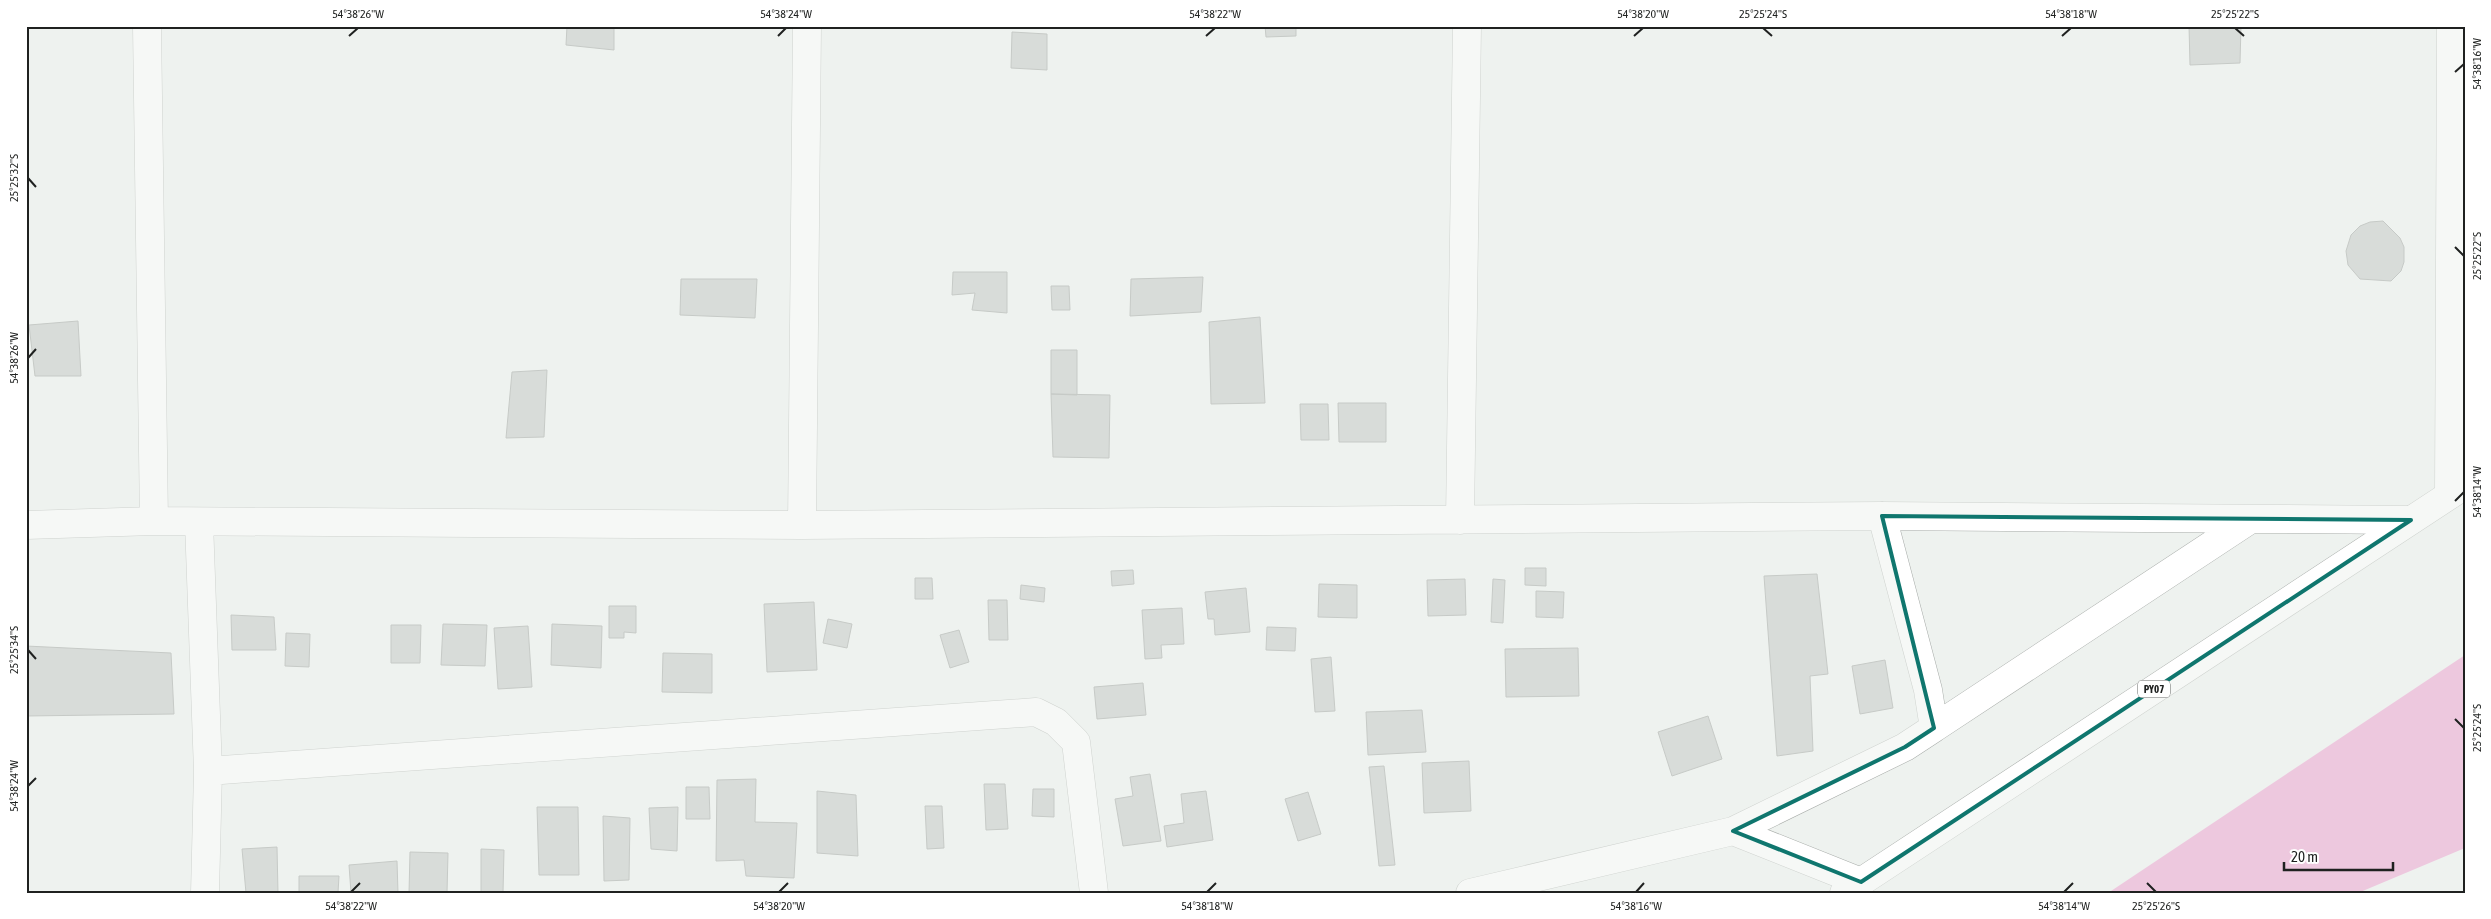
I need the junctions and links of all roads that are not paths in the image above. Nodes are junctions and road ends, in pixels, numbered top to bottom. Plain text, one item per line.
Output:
1 (147, 26) edge
2 (807, 26) edge
3 (1467, 26) edge
4 (2451, 26) edge
5 (2457, 490) edge
6 (1882, 516) junction
7 (2251, 519) junction
8 (1460, 520) junction
9 (2411, 520) junction
10 (154, 521) junction
11 (199, 522) junction
12 (26, 525) edge
13 (802, 525) junction
14 (1934, 728) junction
15 (208, 771) junction
16 (1734, 831) junction
17 (1852, 887) edge
18 (205, 893) edge
19 (1094, 893) edge
20 (1470, 893) edge

1 - 10 main road
2 - 13 main road
3 - 8 main road
4 - 5 main road
5 - 9 main road, PY07
6 - 7 main road
6 - 8 main road
6 - 14 main road
7 - 9 main road
7 - 14 main road
8 - 13 main road
9 - 17 main road, PY07
10 - 11 main road
10 - 12 main road
11 - 13 main road
11 - 15 main road
14 - 16 main road
15 - 18 main road
15 - 19 main road
16 - 17 main road
16 - 20 main road

